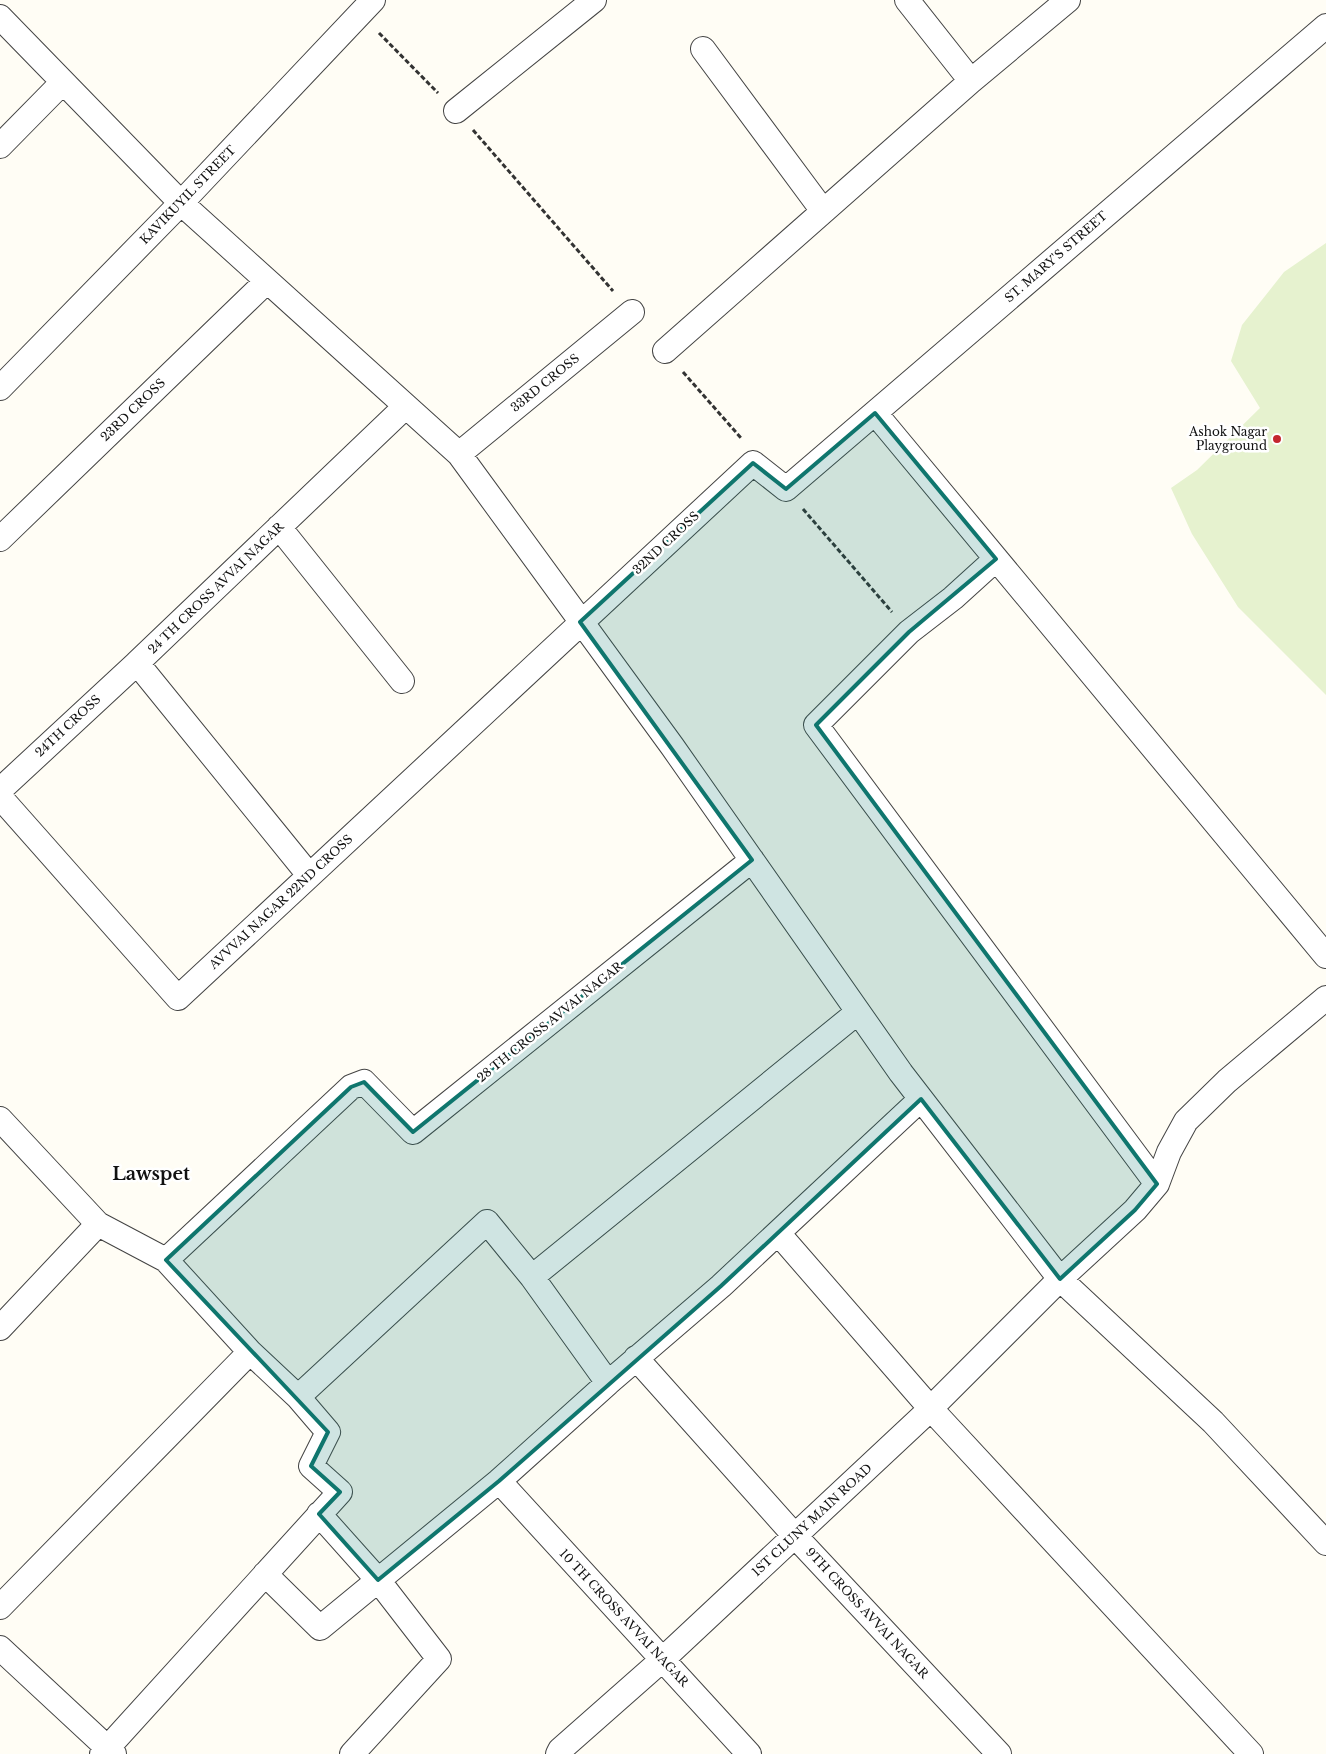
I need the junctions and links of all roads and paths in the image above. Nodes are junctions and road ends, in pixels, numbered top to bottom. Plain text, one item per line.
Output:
1 (373, 0) edge
2 (594, 0) edge
3 (907, 0) edge
4 (1068, 0) edge
5 (0, 17) edge
6 (1326, 26) edge
7 (703, 49) dead end
8 (971, 81) junction
9 (63, 82) junction
10 (456, 112) dead end
11 (0, 146) edge
12 (181, 203) junction
13 (823, 211) junction
14 (267, 281) junction
15 (632, 312) dead end
16 (665, 351) dead end
17 (0, 388) edge
18 (406, 406) junction
19 (875, 413) junction
20 (458, 454) junction
21 (753, 463) joint
22 (279, 527) junction
23 (0, 539) edge
24 (996, 560) junction
25 (580, 622) junction
26 (137, 663) junction
27 (402, 680) dead end
28 (0, 790) edge
29 (0, 797) edge
30 (752, 860) junction
31 (309, 875) junction
32 (1326, 956) edge
33 (1326, 998) edge
34 (858, 1012) junction
35 (921, 1099) junction
36 (0, 1119) edge
37 (1156, 1184) junction
38 (98, 1224) junction
39 (778, 1233) junction
40 (166, 1260) junction
41 (532, 1277) junction
42 (1060, 1279) junction
43 (0, 1328) edge
44 (250, 1352) junction
45 (636, 1358) junction
46 (608, 1383) junction
47 (298, 1397) junction
48 (931, 1409) junction
49 (498, 1481) junction
50 (319, 1514) junction
51 (795, 1536) junction
52 (1326, 1543) edge
53 (265, 1574) junction
54 (378, 1580) junction
55 (0, 1606) edge
56 (0, 1648) edge
57 (662, 1660) junction
58 (108, 1752) edge
59 (352, 1754) edge
60 (558, 1754) edge
61 (749, 1754) edge
62 (999, 1754) edge
63 (1250, 1754) edge

1 - 12 street, KAVIKUYIL STREET
2 - 10 street
3 - 8 street
4 - 8 street
5 - 9 street
6 - 19 street, ST. MARY'S STREET
7 - 13 street
8 - 13 street
9 - 11 street
9 - 12 street
12 - 14 street
12 - 17 street, KAVIKUYIL STREET
13 - 16 street
14 - 18 street
14 - 23 street, 23RD CROSS
15 - 20 street, 33RD CROSS
18 - 20 street
18 - 22 street, 24 TH CROSS AVVAI NAGAR
19 - 21 street, ST. MARY'S STREET
19 - 24 street
20 - 25 street
21 - 25 street, 32ND CROSS
22 - 26 street, 24 TH CROSS AVVAI NAGAR
22 - 27 street
24 - 32 street
24 - 37 street
25 - 30 street
25 - 31 street, AVVVAI NAGAR 22ND CROSS
26 - 28 street, 24TH CROSS
26 - 31 street, 24 TH CROSS AVVAI NAGAR
29 - 31 street, AVVVAI NAGAR 22ND CROSS
30 - 34 street
30 - 40 street, 28 TH CROSS AVVAI NAGAR
33 - 37 street, 1ST CLUNY MAIN ROAD
34 - 35 street
34 - 41 street
35 - 39 street
35 - 42 street
36 - 38 street
37 - 42 street, 1ST CLUNY MAIN ROAD
38 - 40 street
38 - 43 street
39 - 45 street
39 - 48 street
40 - 44 street
41 - 46 street
41 - 47 street
42 - 48 street, 1ST CLUNY MAIN ROAD
42 - 52 street
44 - 47 street
44 - 55 street
45 - 46 street
45 - 51 street, 9TH CROSS AVVAI NAGAR
46 - 49 street
47 - 50 street
48 - 51 street, 1ST CLUNY MAIN ROAD
48 - 63 street
49 - 54 street
49 - 57 street, 10 TH CROSS AVVAI NAGAR
50 - 53 street
50 - 54 street
51 - 57 street, 1ST CLUNY MAIN ROAD
51 - 62 street, 9TH CROSS AVVAI NAGAR
53 - 54 street
53 - 58 street
54 - 59 street
56 - 58 street
57 - 60 street, 1ST CLUNY MAIN ROAD
57 - 61 street, 10 TH CROSS AVVAI NAGAR

